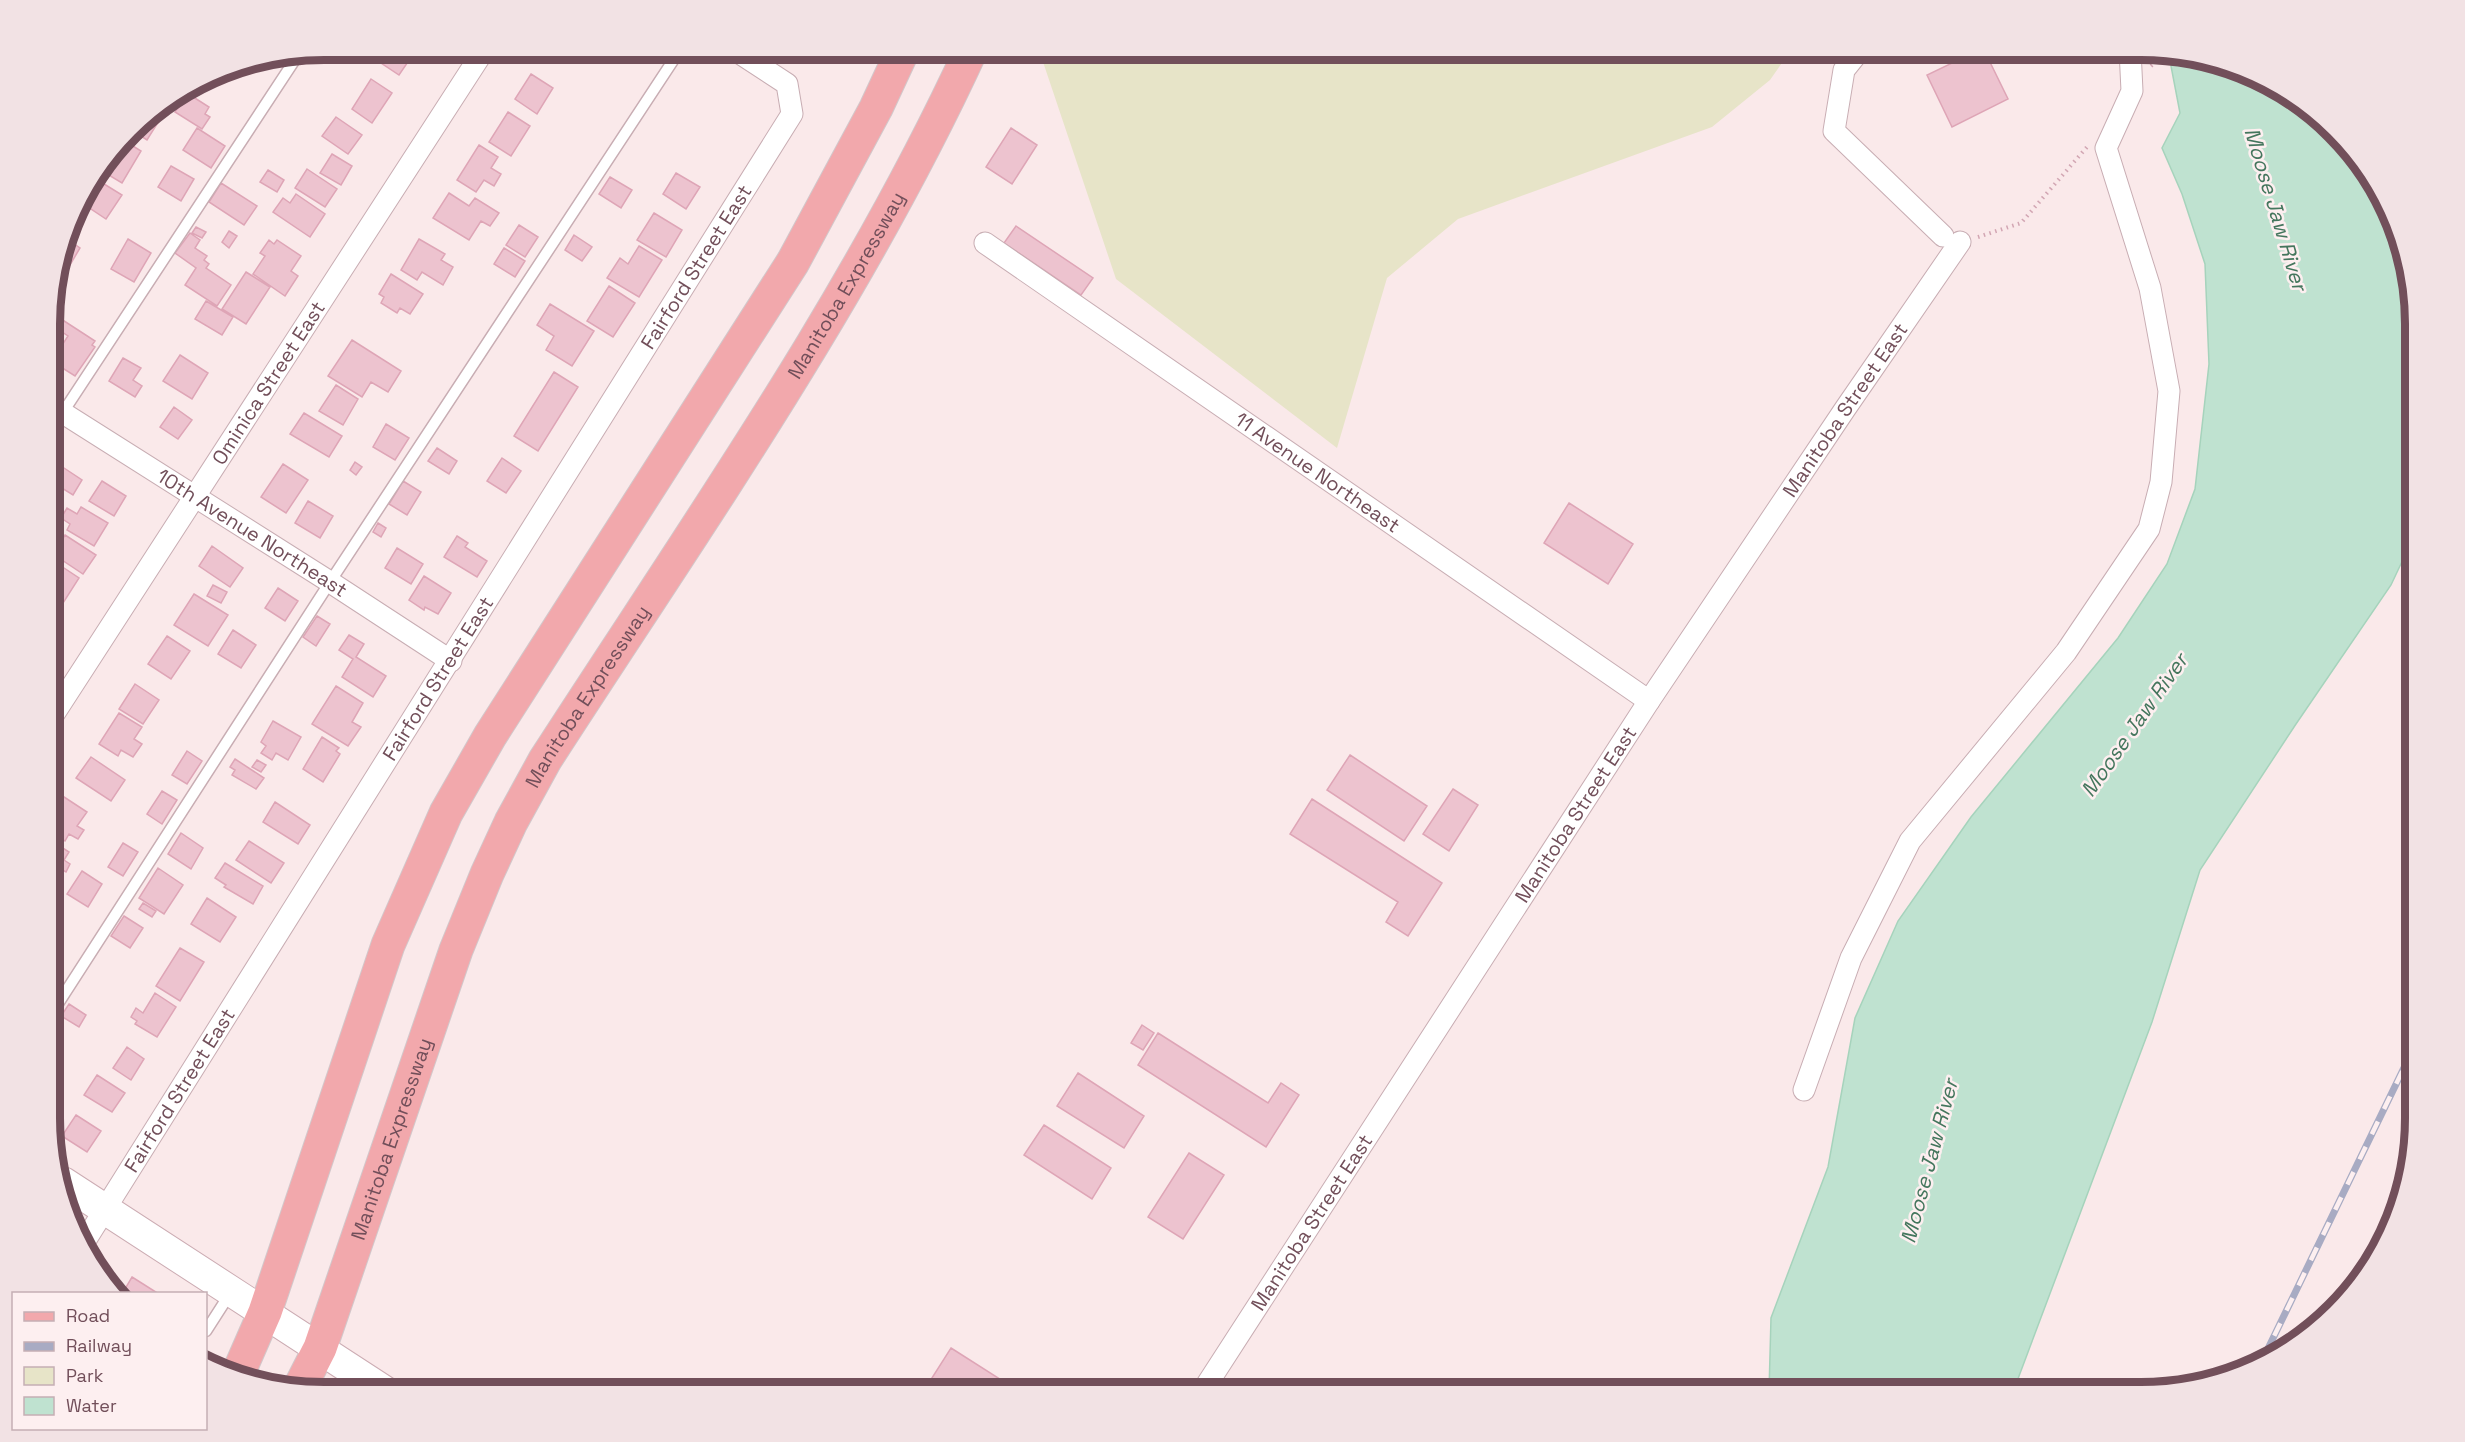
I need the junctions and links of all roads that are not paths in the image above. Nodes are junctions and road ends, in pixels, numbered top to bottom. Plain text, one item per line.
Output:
1 (477, 60) edge
2 (673, 60) edge
3 (750, 60) edge
4 (898, 60) edge
5 (966, 60) edge
6 (1852, 60) edge
7 (2130, 60) edge
8 (293, 62) edge
9 (985, 243) dead end
10 (60, 409) edge
11 (60, 419) edge
12 (194, 496) junction
13 (330, 582) junction
14 (451, 661) junction
15 (1649, 701) junction
16 (60, 705) edge
17 (60, 1001) edge
18 (1804, 1090) dead end
19 (69, 1186) edge
20 (106, 1209) junction
21 (88, 1237) edge
22 (231, 1292) junction
23 (265, 1312) junction
24 (207, 1329) edge
25 (320, 1348) junction
26 (240, 1368) edge
27 (303, 1381) edge
28 (371, 1382) edge
29 (1208, 1382) edge

1 - 12 street, Ominica Street East
2 - 13 lane
3 - 14 street, Fairford Street East
4 - 23 main road
5 - 25 main road, Manitoba Expressway
6 - 15 street, Manitoba Street East
7 - 18 street
8 - 10 lane
9 - 15 street, 11 Avenue Northeast
11 - 12 street, 10th Avenue Northeast
12 - 13 street, 10th Avenue Northeast
12 - 16 street, Ominica Street East
13 - 14 street, 10th Avenue Northeast
13 - 17 lane
14 - 20 street, Fairford Street East
15 - 29 street, Manitoba Street East
19 - 20 street
20 - 21 street, Fairford Street East
20 - 22 street
22 - 23 street
22 - 24 lane
23 - 25 street
23 - 26 main road
25 - 27 main road, Manitoba Expressway
25 - 28 street

